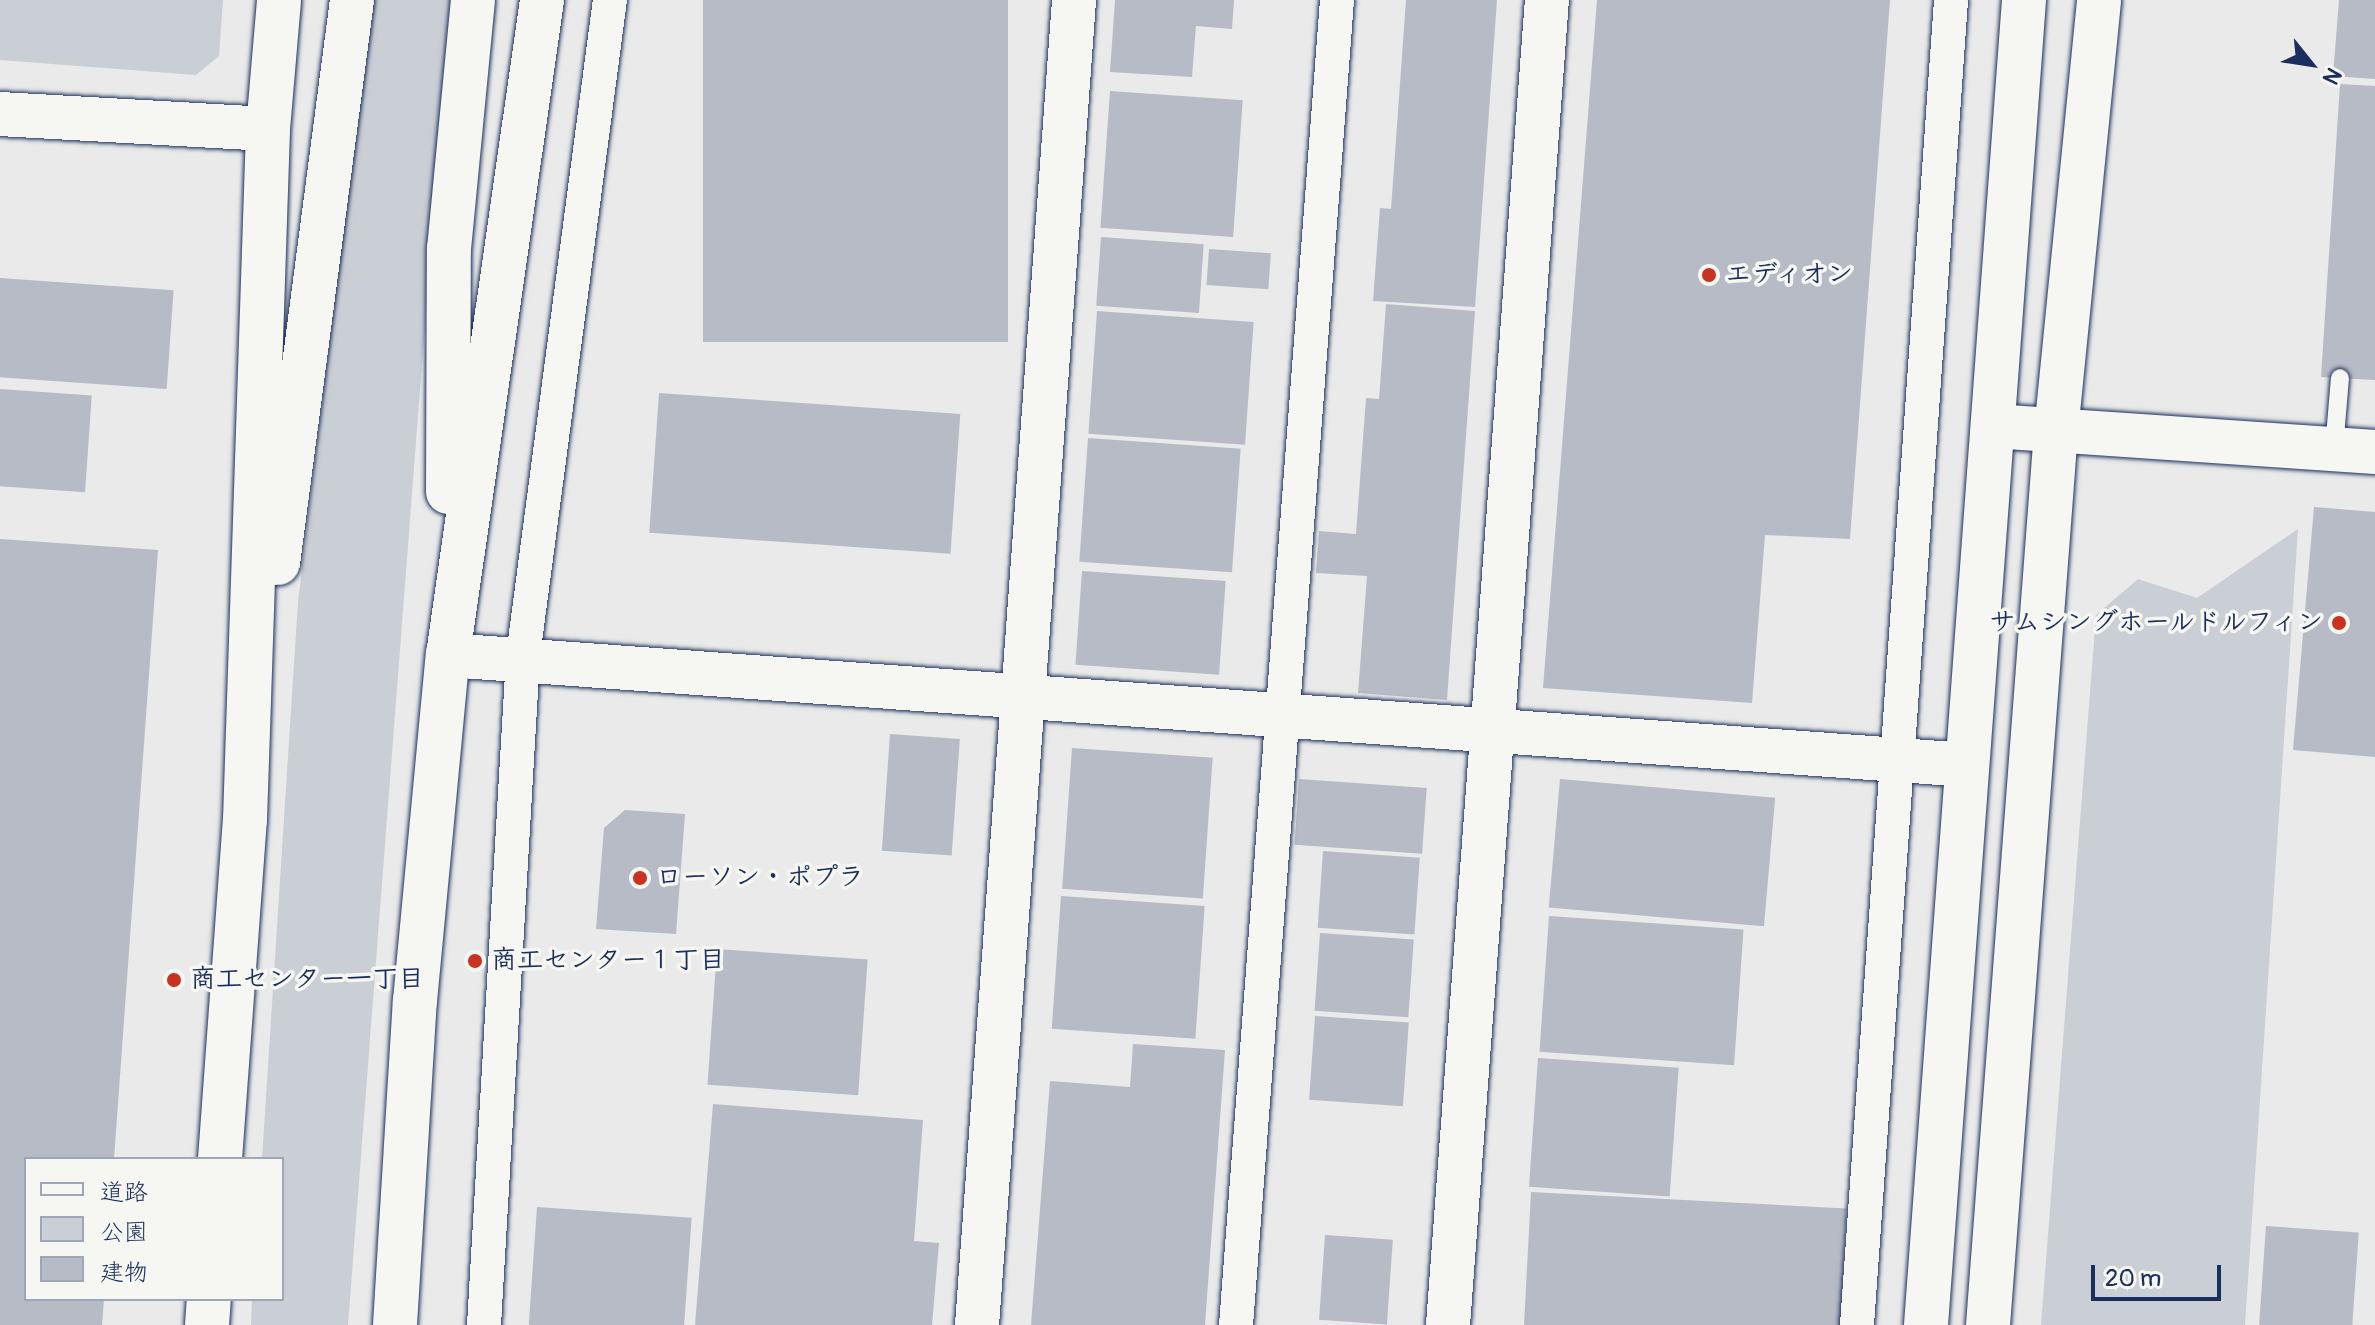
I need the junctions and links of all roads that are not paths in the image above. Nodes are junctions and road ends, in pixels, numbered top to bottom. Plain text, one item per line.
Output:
1 (279, 0) edge
2 (352, 0) edge
3 (473, 0) edge
4 (542, 0) edge
5 (610, 0) edge
6 (1074, 0) edge
7 (1337, 0) edge
8 (1547, 0) edge
9 (1951, 0) edge
10 (2024, 0) edge
11 (2099, 0) edge
12 (0, 114) edge
13 (268, 129) junction
14 (2340, 378) dead end
15 (1993, 426) junction
16 (2056, 432) junction
17 (2355, 451) edge
18 (448, 655) junction
19 (523, 656) junction
20 (1022, 698) junction
21 (1283, 711) junction
22 (1491, 728) junction
23 (1899, 761) junction
24 (1966, 765) junction
25 (245, 820) junction
26 (220, 1157) edge
27 (209, 1301) edge
28 (207, 1325) edge
29 (395, 1325) edge
30 (484, 1325) edge
31 (977, 1325) edge
32 (1236, 1325) edge
33 (1448, 1325) edge
34 (1857, 1325) edge
35 (1926, 1325) edge
36 (1988, 1325) edge

1 - 13 street
2 - 25 street
3 - 18 street
4 - 18 street
5 - 19 street
6 - 20 street
7 - 21 street
8 - 22 street
9 - 23 street
10 - 15 street
11 - 16 street
12 - 13 street
13 - 25 street
14 - 17 lane
15 - 16 street
15 - 24 street
16 - 17 street
16 - 36 street
18 - 19 street
18 - 29 street
19 - 20 street
19 - 30 street
20 - 21 street
20 - 31 street
21 - 22 street
21 - 32 street
22 - 23 street
22 - 33 street
23 - 24 street
23 - 34 street
24 - 35 street
25 - 26 street
27 - 28 street

